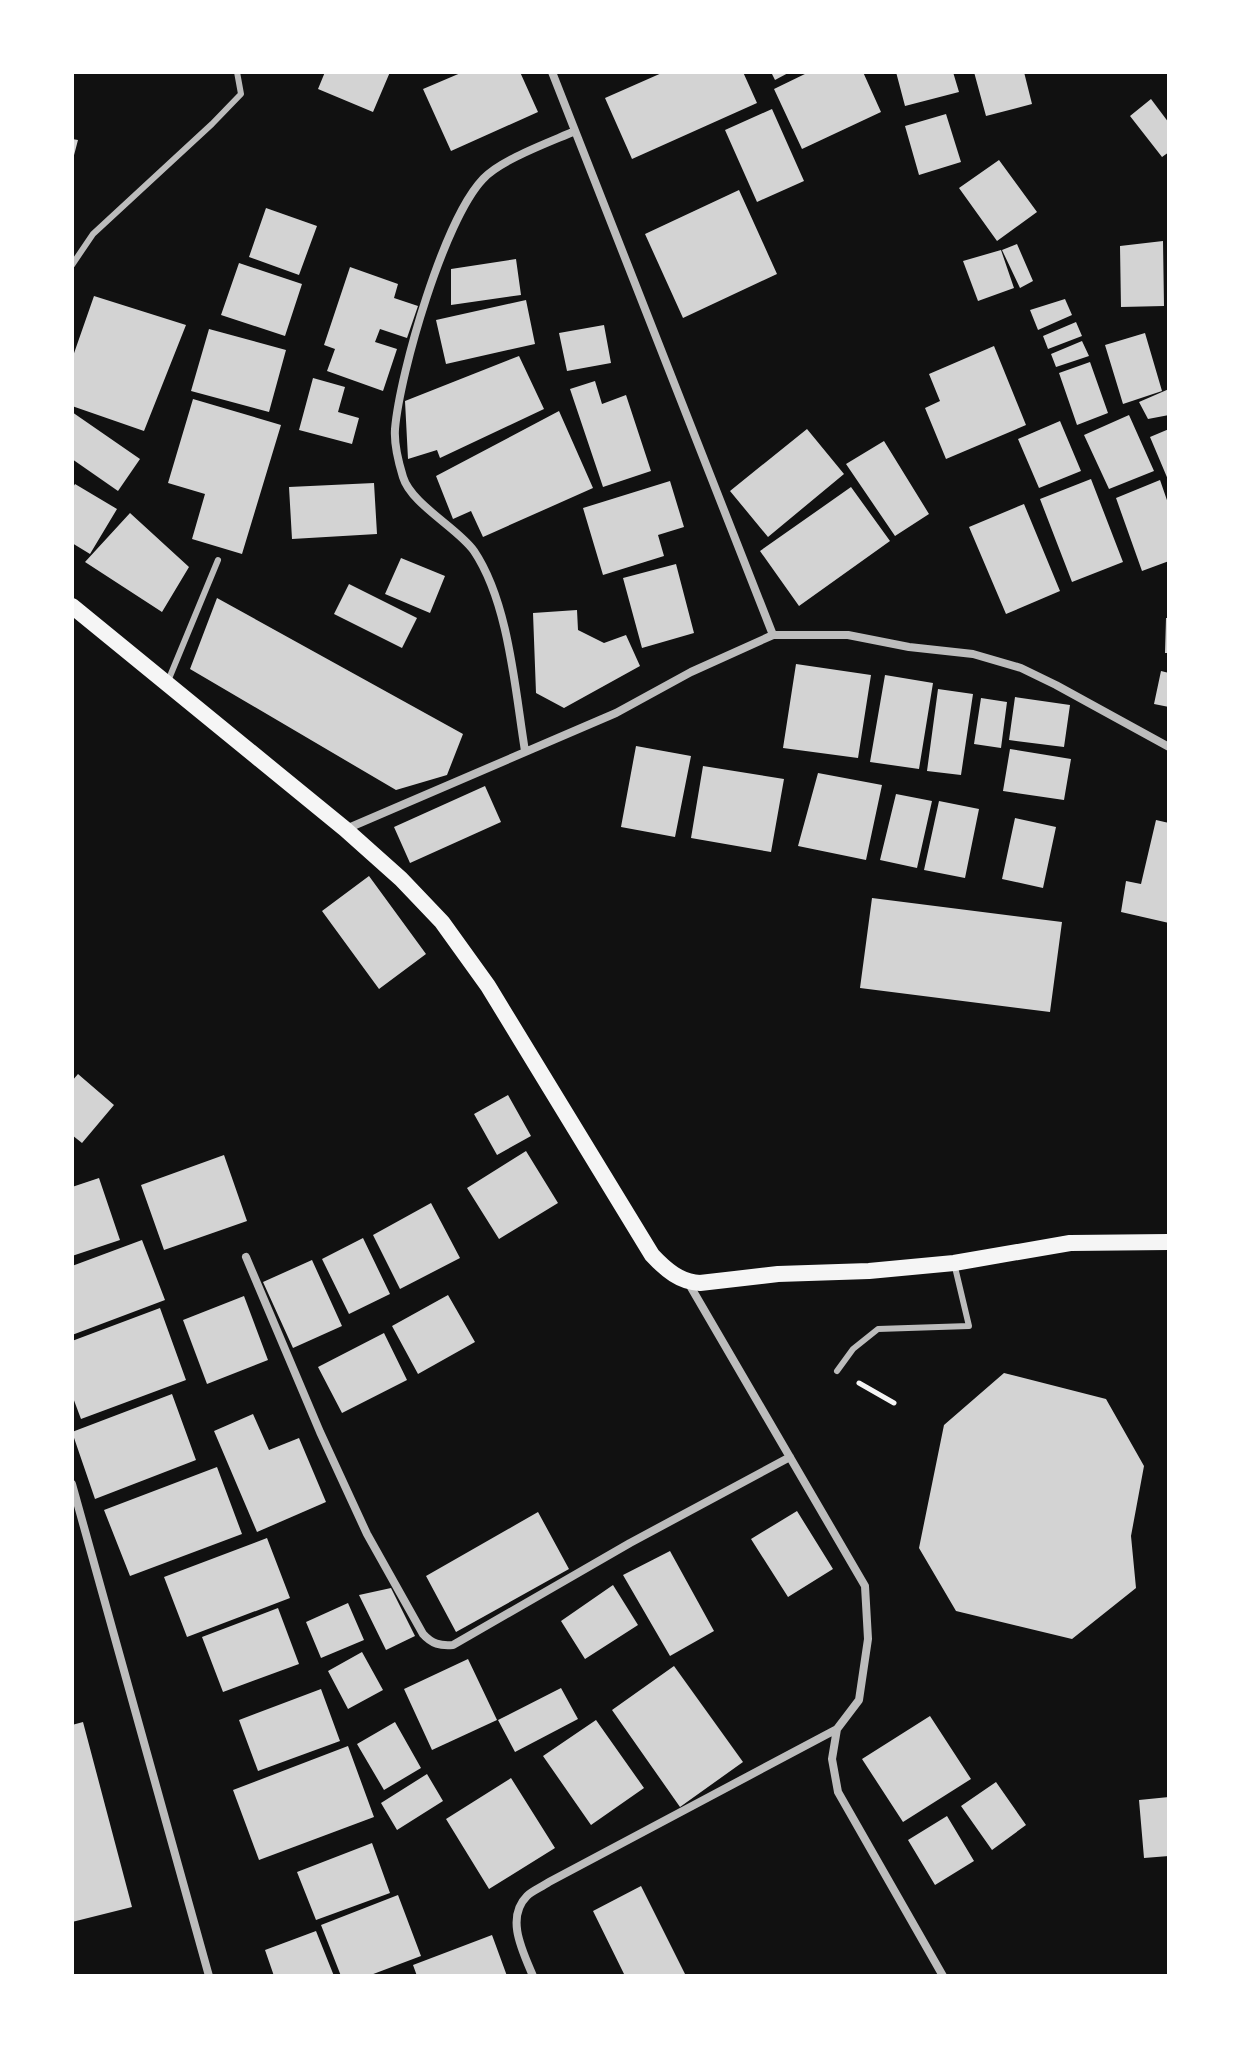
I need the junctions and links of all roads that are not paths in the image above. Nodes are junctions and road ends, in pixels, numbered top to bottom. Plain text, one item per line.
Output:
1 (237, 72) edge
2 (552, 72) edge
3 (575, 131) junction
4 (72, 265) edge
5 (218, 560) dead end
6 (72, 606) edge
7 (773, 635) junction
8 (167, 684) junction
9 (1169, 747) edge
10 (525, 751) junction
11 (345, 829) junction
12 (1169, 1242) edge
13 (246, 1257) dead end
14 (954, 1263) junction
15 (689, 1283) junction
16 (837, 1371) road end
17 (790, 1457) junction
18 (72, 1484) edge
19 (837, 1729) junction
20 (209, 1976) edge
21 (533, 1976) edge
22 (943, 1976) edge

1 - 4 lane
2 - 3 street
3 - 7 street
3 - 10 street
5 - 8 lane
6 - 8 main road
7 - 9 street
7 - 10 street
8 - 11 main road
10 - 11 street
11 - 15 main road
12 - 14 main road
13 - 17 street
14 - 15 main road
14 - 16 lane
15 - 17 street
17 - 19 street
18 - 20 street
19 - 21 street
19 - 22 street

